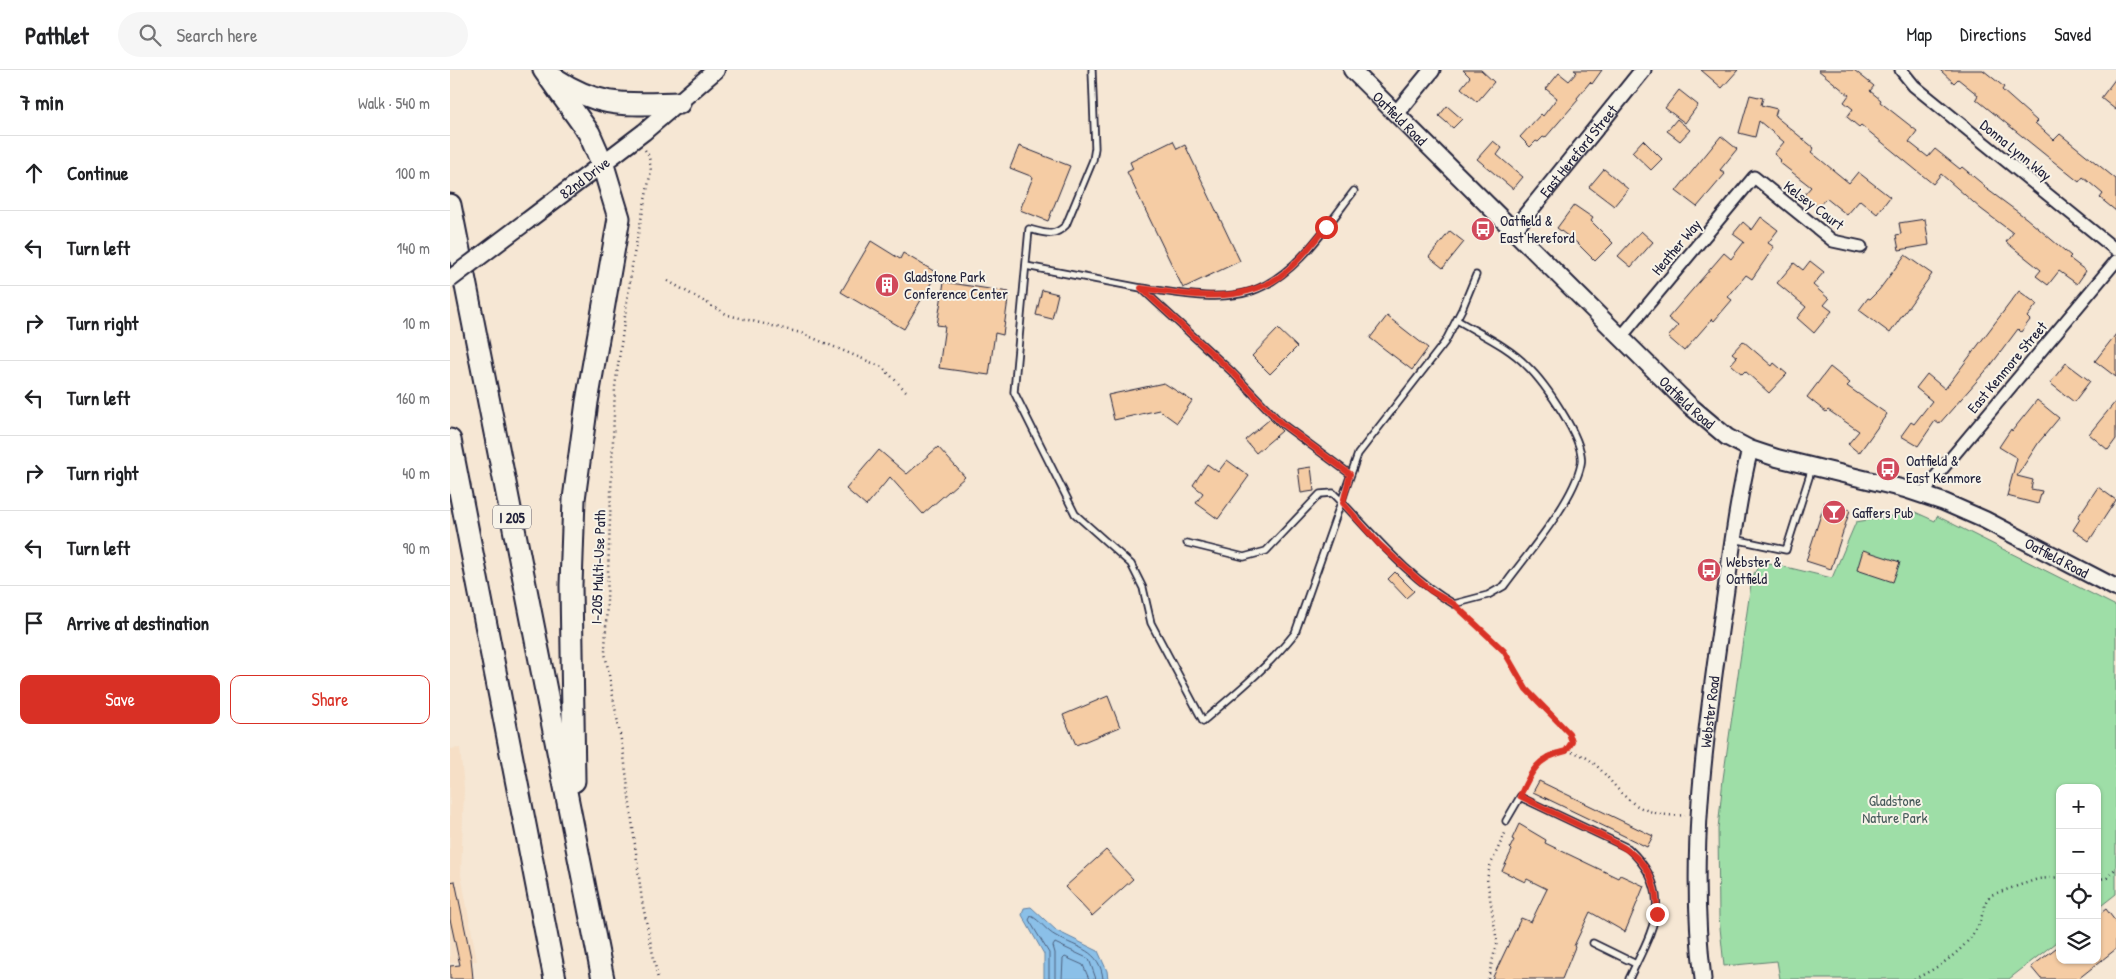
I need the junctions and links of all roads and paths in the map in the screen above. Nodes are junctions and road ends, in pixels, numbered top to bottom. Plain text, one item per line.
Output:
1 (716, 70) edge
2 (1092, 70) edge
3 (1352, 70) edge
4 (1432, 70) edge
5 (1643, 70) edge
6 (1900, 70) edge
7 (545, 72) edge
8 (679, 103) junction
9 (1396, 114) junction
10 (649, 156) dead end
11 (604, 165) junction
12 (1754, 177) joint
13 (1354, 191) dead end
14 (450, 205) edge
15 (1514, 230) junction
16 (1861, 247) dead end
17 (2116, 250) edge
18 (2116, 261) edge
19 (1026, 266) junction
20 (1476, 275) dead end
21 (2111, 275) edge
22 (450, 279) edge
23 (668, 281) dead end
24 (1141, 288) junction
25 (1457, 320) junction
26 (1621, 337) junction
27 (906, 391) dead end
28 (450, 440) edge
29 (1750, 449) junction
30 (450, 465) edge
31 (1813, 466) junction
32 (1350, 474) junction
33 (1924, 495) junction
34 (462, 499) junction
35 (1343, 503) junction
36 (1734, 539) junction
37 (1187, 543) dead end
38 (2116, 588) edge
39 (1454, 604) junction
40 (1566, 751) junction
41 (1520, 796) junction
42 (1684, 815) dead end
43 (1506, 821) joint
44 (574, 829) junction
45 (2116, 868) edge
46 (2056, 877) edge
47 (2101, 879) edge
48 (1593, 943) dead end
49 (1636, 964) junction
50 (555, 979) edge
51 (603, 979) edge
52 (658, 979) edge
53 (1488, 979) edge
54 (1629, 979) edge
55 (1703, 979) edge
56 (1914, 979) edge

1 - 8 main road, 82nd Drive
2 - 19 lane
3 - 9 main road, Oatfield Road
4 - 9 street
5 - 15 street, East Hereford Street
6 - 17 street, Donna Lynn Way
7 - 8 highway
7 - 11 highway
8 - 11 main road, 82nd Drive
9 - 15 main road, Oatfield Road
10 - 52 path, I-205 Multi-Use Path
11 - 22 main road, 82nd Drive, bridge
11 - 44 highway
12 - 16 street, Kelsey Court
12 - 26 street, Heather Way
13 - 24 lane
14 - 44 highway, I 205
15 - 26 main road, Oatfield Road
18 - 21 street, East Kenmore Street
19 - 24 lane
19 - 35 lane
20 - 25 lane
21 - 33 street, East Kenmore Street
23 - 27 path
24 - 32 lane
25 - 32 lane
25 - 39 lane
26 - 29 main road, Oatfield Road
28 - 34 highway
29 - 31 main road, Oatfield Road
29 - 36 street, Webster Road
30 - 34 highway
31 - 33 main road, Oatfield Road
31 - 36 lane
32 - 35 lane
33 - 38 main road, Oatfield Road
34 - 50 highway
35 - 37 lane
35 - 39 lane
36 - 55 street, Webster Road
39 - 40 path
40 - 41 path
40 - 42 path
41 - 43 lane
41 - 49 lane
43 - 53 path
44 - 51 highway, I 205
45 - 47 path
46 - 56 path
48 - 49 lane
49 - 54 lane

